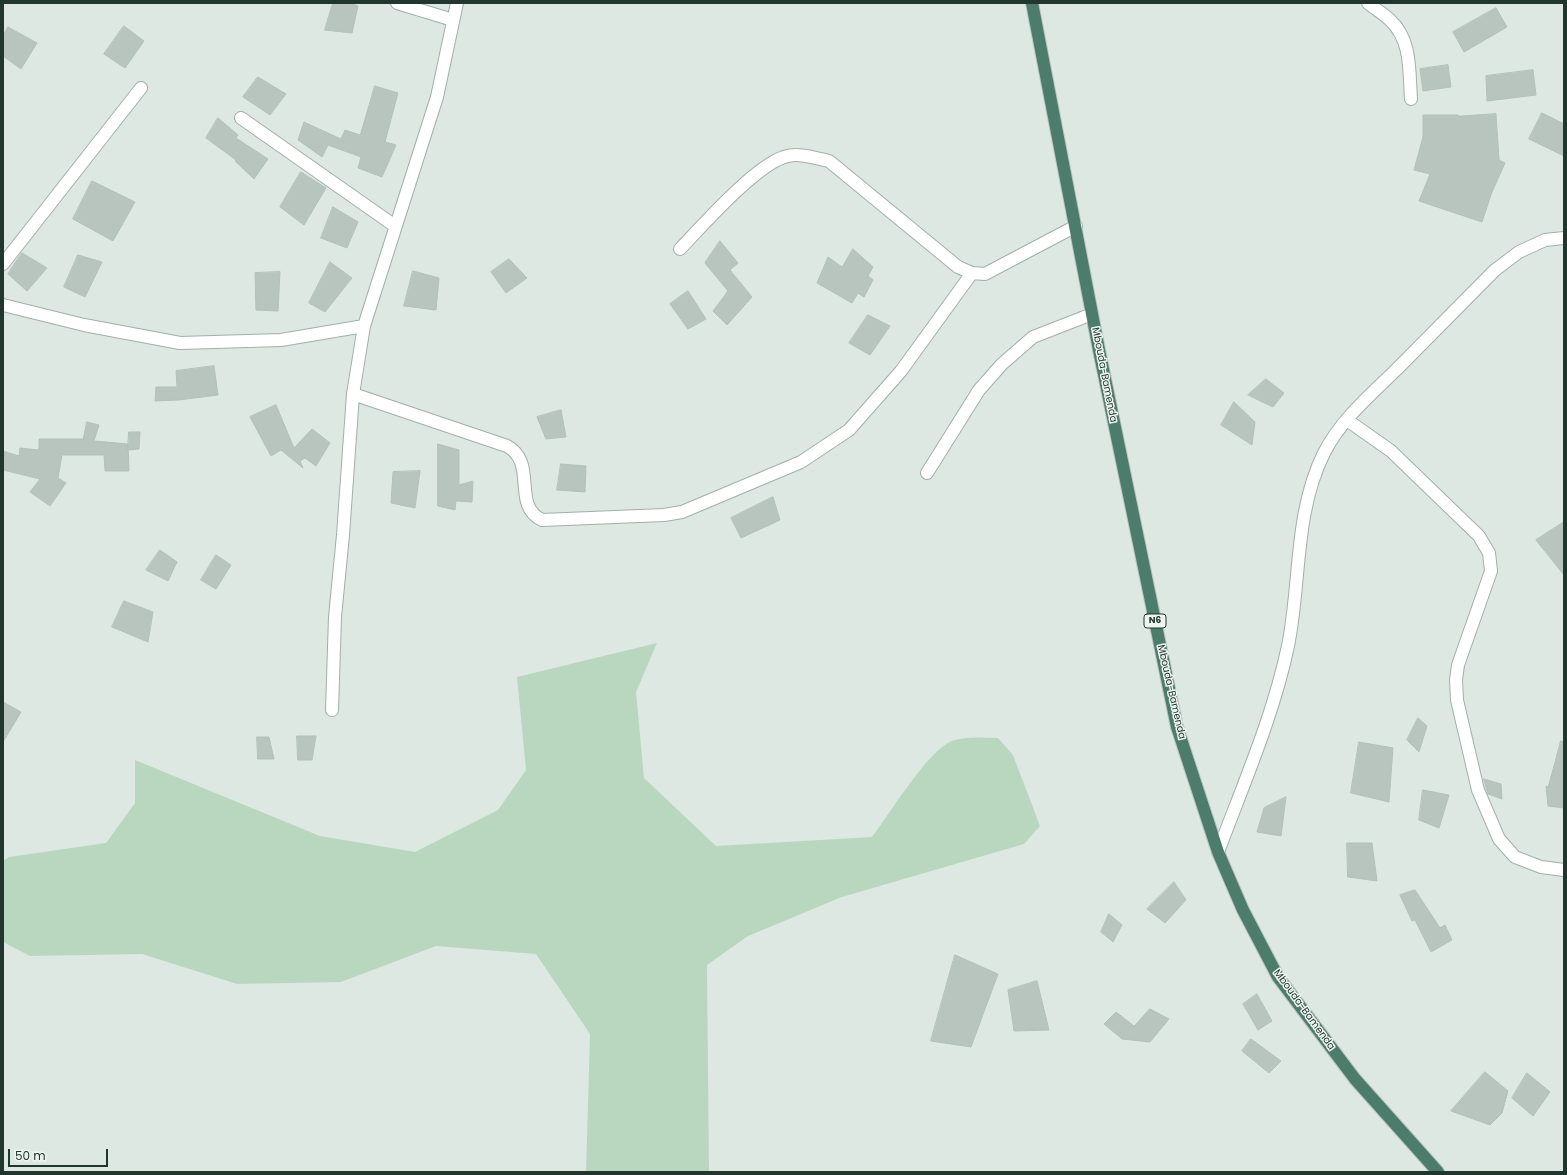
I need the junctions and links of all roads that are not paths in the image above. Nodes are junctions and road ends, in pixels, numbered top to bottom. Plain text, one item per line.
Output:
1 (397, 3) edge
2 (457, 3) edge
3 (1032, 3) edge
4 (1368, 3) edge
5 (453, 20) junction
6 (141, 88) dead end
7 (1411, 99) dead end
8 (241, 118) dead end
9 (396, 226) junction
10 (1076, 226) junction
11 (1564, 238) edge
12 (680, 249) dead end
13 (3, 264) edge
14 (972, 273) junction
15 (3, 305) edge
16 (1092, 314) junction
17 (364, 326) junction
18 (353, 394) junction
19 (1348, 420) junction
20 (927, 473) dead end
21 (332, 710) dead end
22 (1218, 852) junction
23 (1564, 870) edge
24 (1438, 1172) edge

1 - 5 street
2 - 5 street
3 - 10 highway, Mbouda-Bamenda / N6
4 - 7 street
5 - 9 street
6 - 13 street
8 - 9 street
9 - 17 street
10 - 14 street
10 - 16 highway, Mbouda-Bamenda / N6
11 - 19 street
12 - 14 street
14 - 18 street
15 - 17 street
16 - 20 street
16 - 22 highway, Mbouda-Bamenda / N6
17 - 18 street
18 - 21 street
19 - 22 street
19 - 23 street
22 - 24 highway, Mbouda-Bamenda / N6

